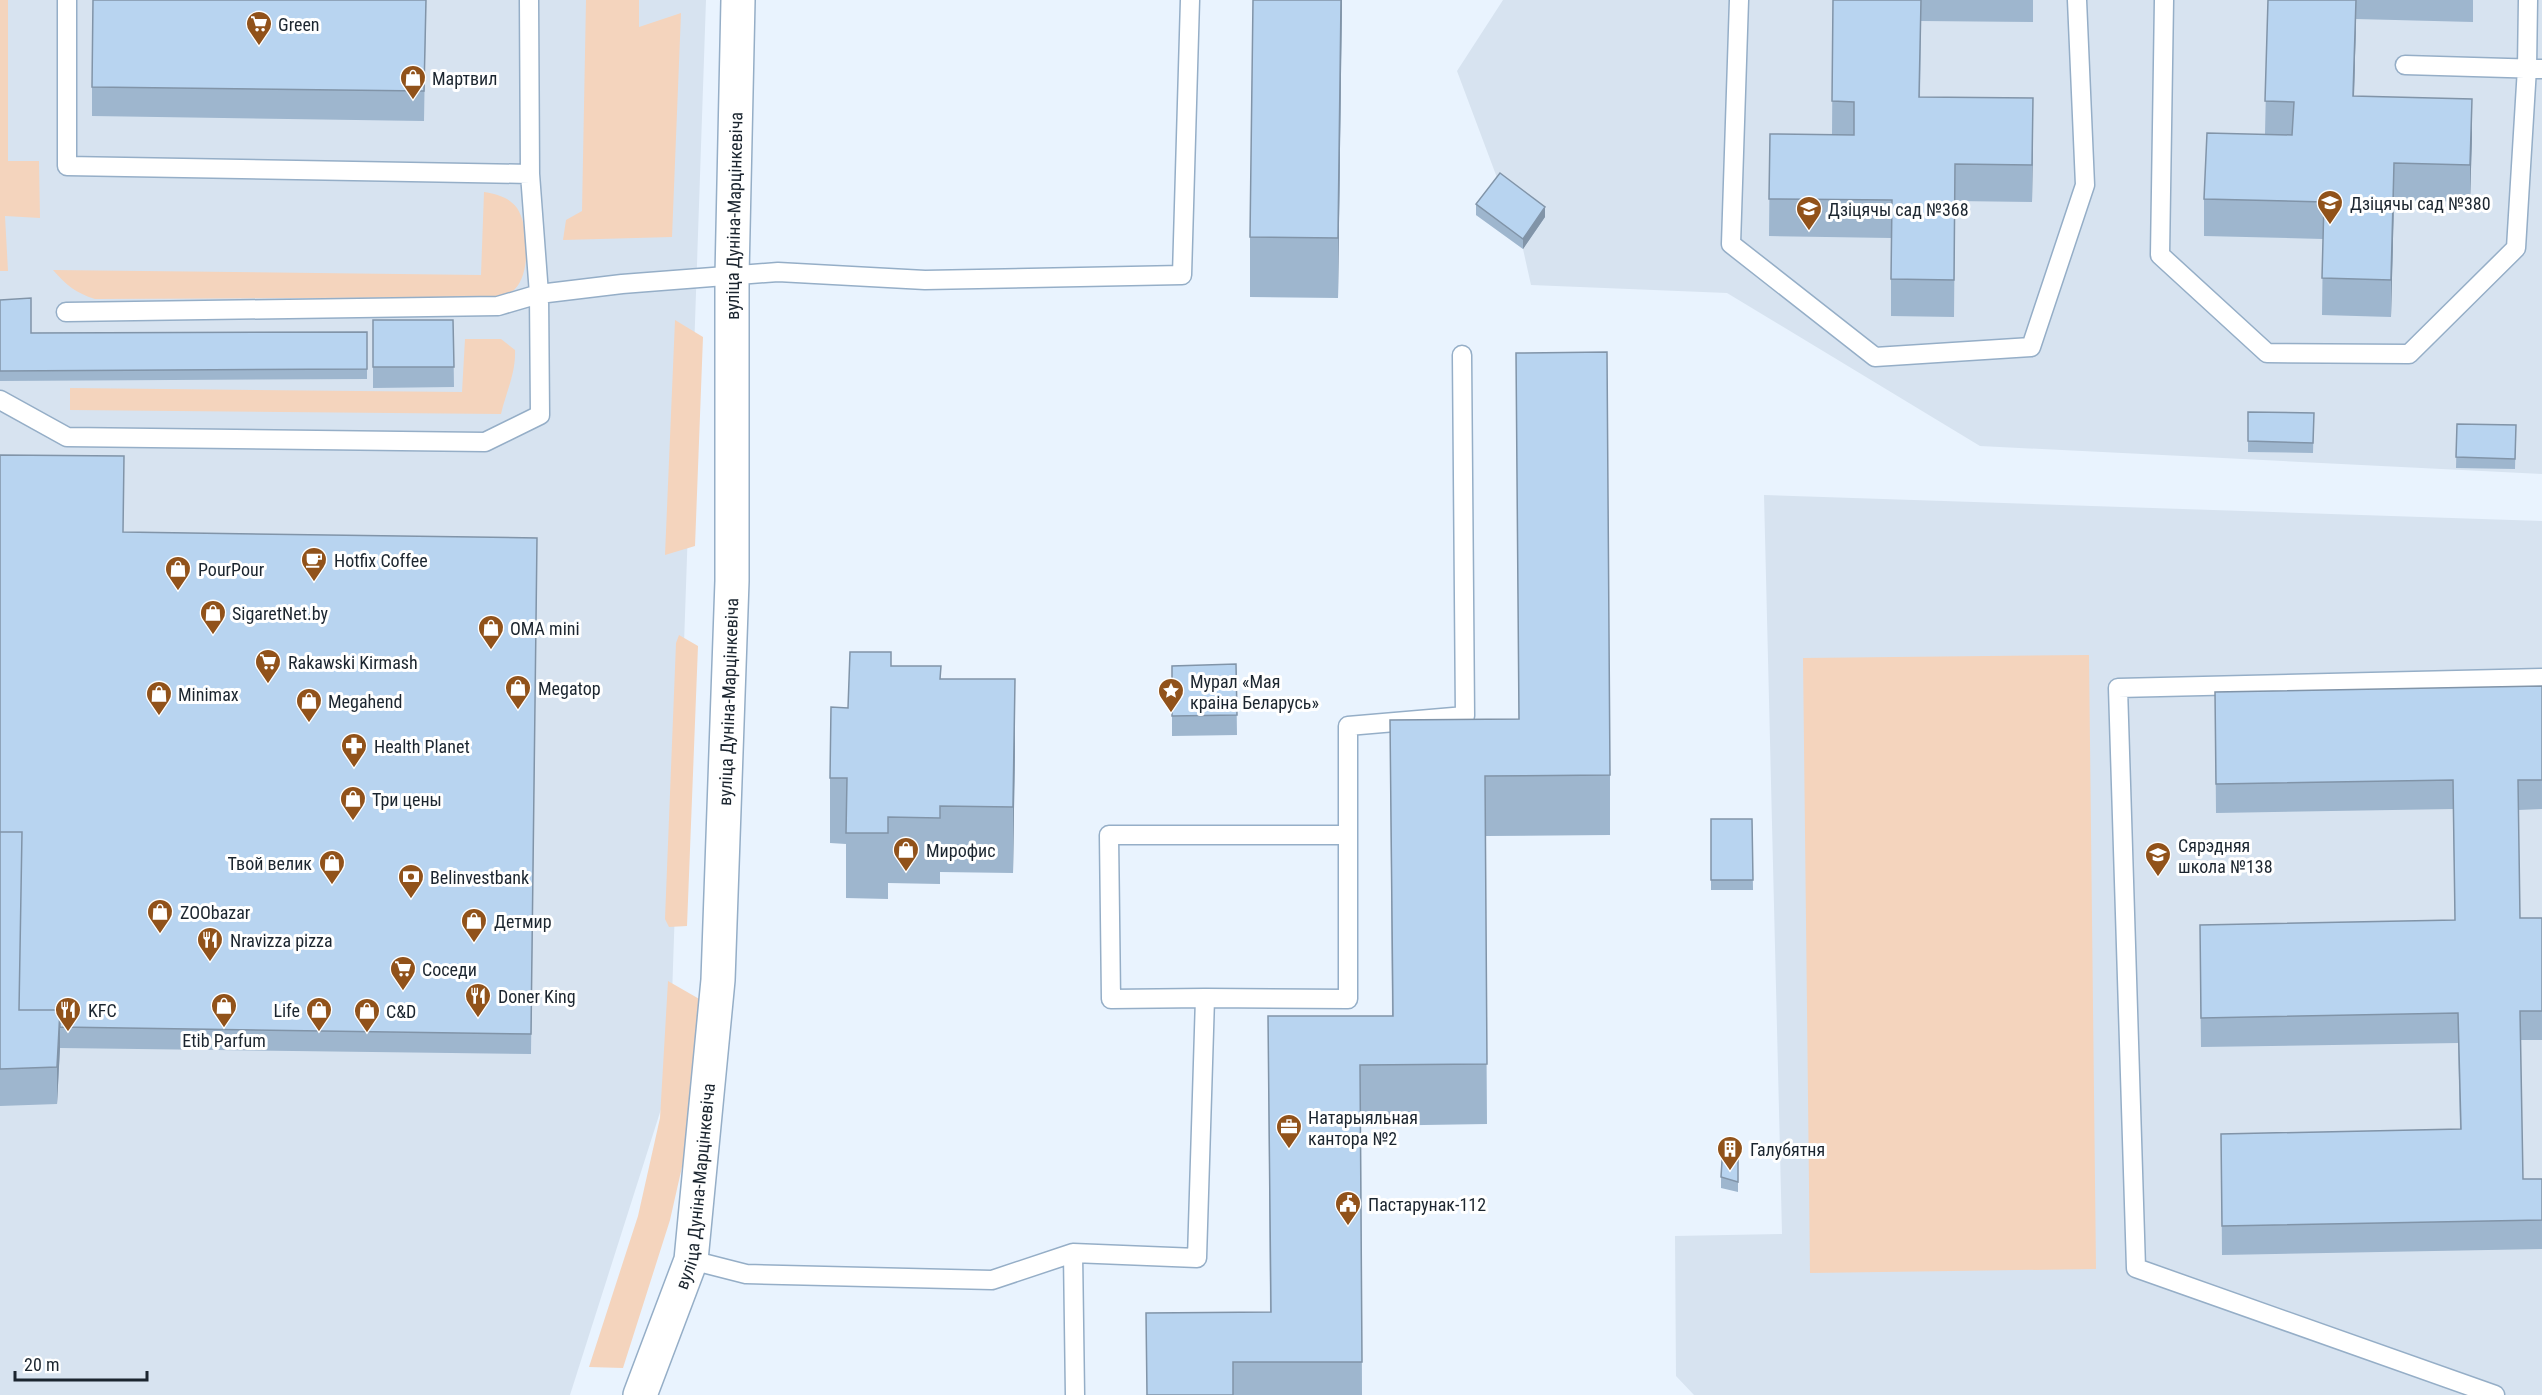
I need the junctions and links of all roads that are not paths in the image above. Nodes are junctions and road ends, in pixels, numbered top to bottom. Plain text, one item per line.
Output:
1 (67, 0) edge
2 (529, 0) edge
3 (738, 0) edge
4 (1190, 0) edge
5 (1739, 0) edge
6 (2077, 0) edge
7 (2164, 0) edge
8 (2528, 0) edge
9 (2405, 65) dead end
10 (2535, 69) edge
11 (530, 174) junction
12 (732, 276) junction
13 (539, 294) junction
14 (66, 312) dead end
15 (1462, 355) dead end
16 (0, 400) edge
17 (2542, 678) edge
18 (1346, 834) junction
19 (1205, 998) junction
20 (1073, 1253) junction
21 (691, 1260) junction
22 (640, 1395) edge
23 (1075, 1395) edge
24 (2495, 1395) edge

1 - 11 lane
2 - 11 lane
3 - 12 street, вуліца Дуніна-Марцінкевіча
4 - 12 lane
5 - 6 lane
7 - 10 lane
8 - 10 lane
9 - 10 lane
11 - 13 lane
12 - 13 lane
12 - 21 street, вуліца Дуніна-Марцінкевіча
13 - 14 lane
13 - 16 lane
15 - 18 lane
17 - 24 lane
18 - 19 lane
18 - 19 lane
19 - 20 lane
20 - 21 lane
20 - 23 lane
21 - 22 street, вуліца Дуніна-Марцінкевіча

